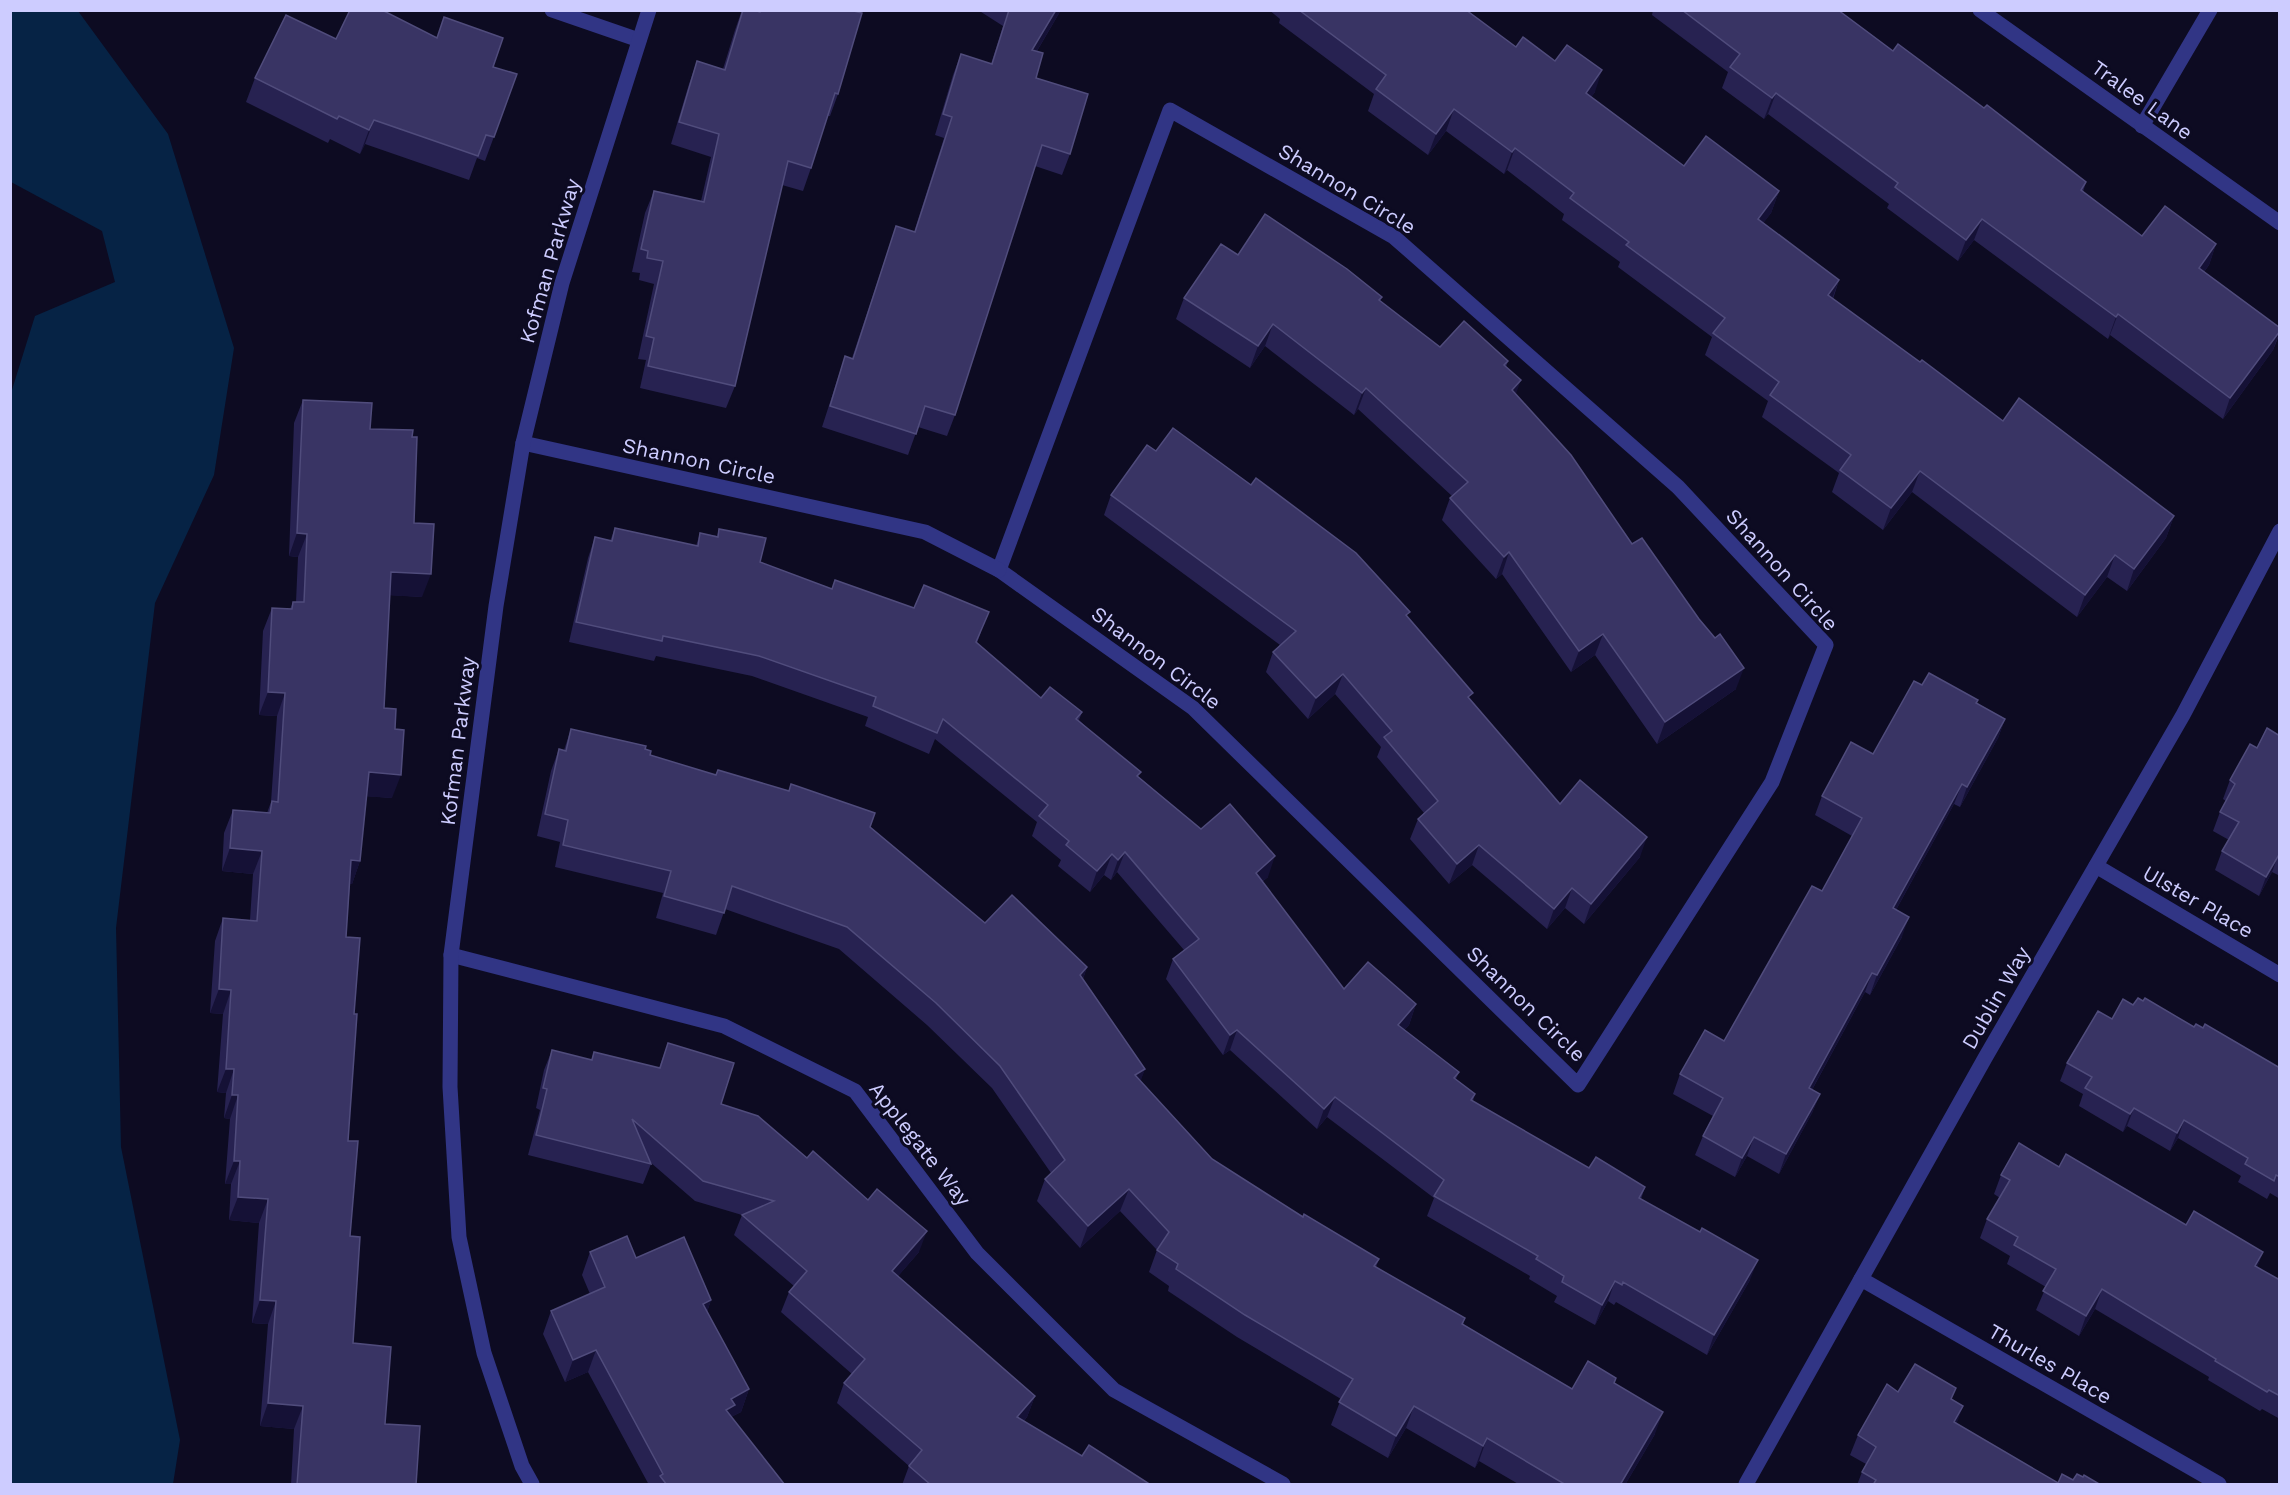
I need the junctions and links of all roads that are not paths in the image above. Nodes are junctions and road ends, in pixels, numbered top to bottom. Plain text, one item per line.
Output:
1 (552, 10) edge
2 (649, 10) edge
3 (1980, 10) edge
4 (2210, 10) edge
5 (639, 40) junction
6 (2142, 126) junction
7 (2280, 223) edge
8 (524, 443) junction
9 (2280, 531) edge
10 (999, 570) junction
11 (2096, 866) junction
12 (451, 955) junction
13 (2280, 975) edge
14 (1861, 1280) junction
15 (532, 1485) edge
16 (1283, 1485) edge
17 (1746, 1485) edge
18 (2219, 1485) edge

1 - 5 street
2 - 5 street, Kofman Parkway
3 - 6 street, Tralee Lane
4 - 6 street
5 - 8 street, Kofman Parkway
6 - 7 street, Tralee Lane
8 - 10 street, Shannon Circle
8 - 12 street, Kofman Parkway
9 - 11 street, Dublin Way
10 - 10 street, Shannon Circle
11 - 13 street, Ulster Place
11 - 14 street, Dublin Way
12 - 15 street, Kofman Parkway
12 - 16 street, Applegate Way
14 - 17 street, Dublin Way
14 - 18 street, Thurles Place

